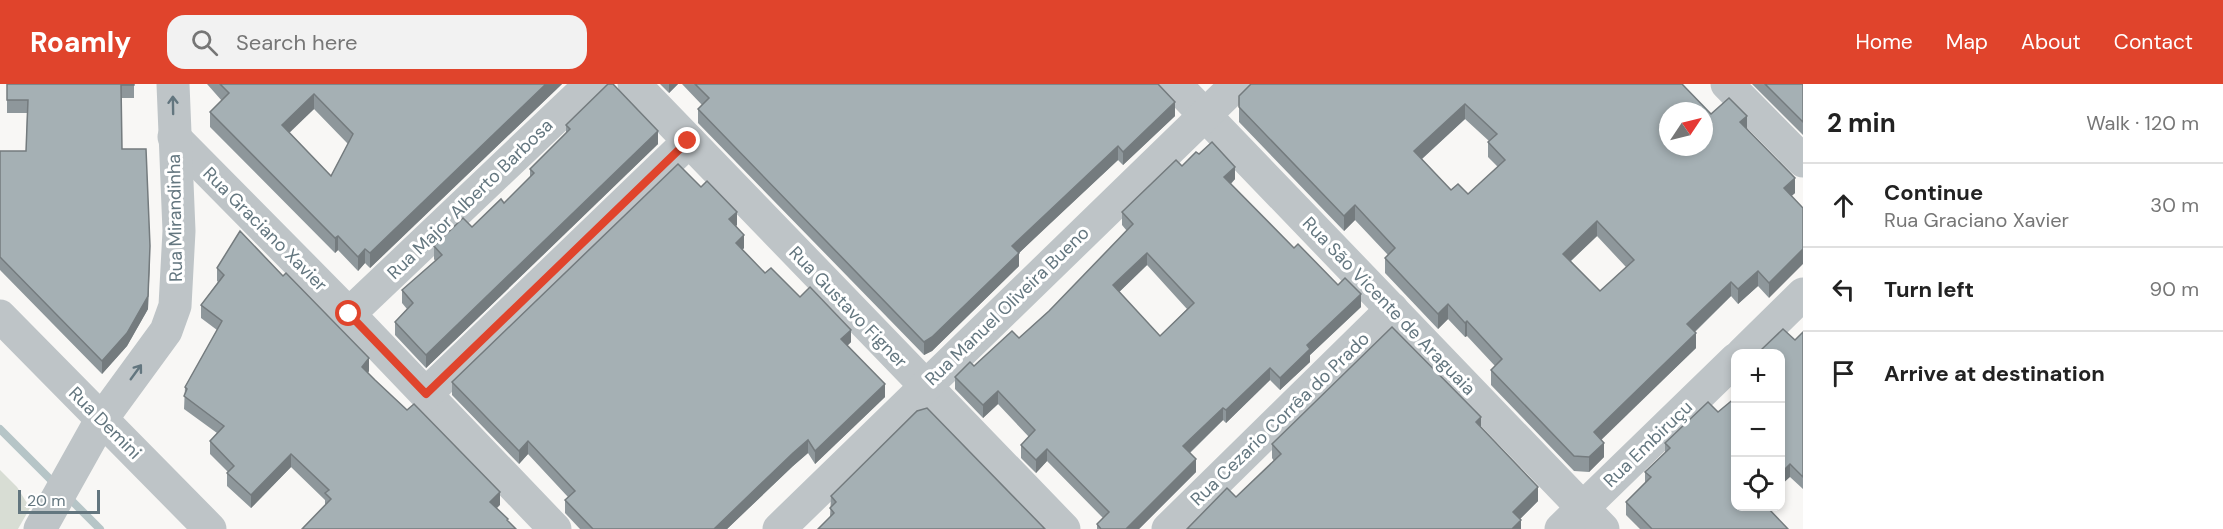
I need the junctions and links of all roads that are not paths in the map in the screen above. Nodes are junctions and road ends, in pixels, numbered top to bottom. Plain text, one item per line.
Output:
1 (172, 84) edge
2 (591, 84) edge
3 (634, 84) edge
4 (1175, 84) edge
5 (1238, 84) edge
6 (1727, 84) edge
7 (1205, 115) junction
8 (174, 137) junction
9 (688, 141) junction
10 (1803, 161) edge
11 (1803, 294) edge
12 (1392, 309) junction
13 (349, 314) junction
14 (0, 316) edge
15 (1747, 349) edge
16 (1731, 364) edge
17 (925, 386) junction
18 (426, 394) junction
19 (102, 420) junction
20 (46, 518) edge
21 (1582, 522) edge
22 (210, 529) edge
23 (555, 529) edge
24 (778, 529) edge
25 (1064, 529) edge
26 (1168, 529) edge

8 -> 1 street, Rua Mirandinha
2 - 13 street, Rua Major Alberto Barbosa
3 - 9 street, Rua Gustavo Figner
4 - 7 street, Rua São Vicente de Araguaia
5 - 7 street, Rua Manuel Oliveira Bueno
6 - 10 street
7 - 12 street, Rua São Vicente de Araguaia
7 - 17 street, Rua Manuel Oliveira Bueno
8 - 13 street, Rua Graciano Xavier
19 -> 8 street, Rua Mirandinha
9 - 17 street, Rua Gustavo Figner
9 - 18 street
11 - 15 street
12 - 21 street, Rua São Vicente de Araguaia
12 - 26 street, Rua Cezario Corrêa do Prado
13 - 18 street, Rua Graciano Xavier
14 - 19 street, Rua Demini
16 - 21 street, Rua Embiruçu
17 - 24 street, Rua Manuel Oliveira Bueno
17 - 25 street, Rua Gustavo Figner
18 - 23 street, Rua Graciano Xavier
19 - 20 street, Rua Mirandinha
19 - 22 street, Rua Demini

